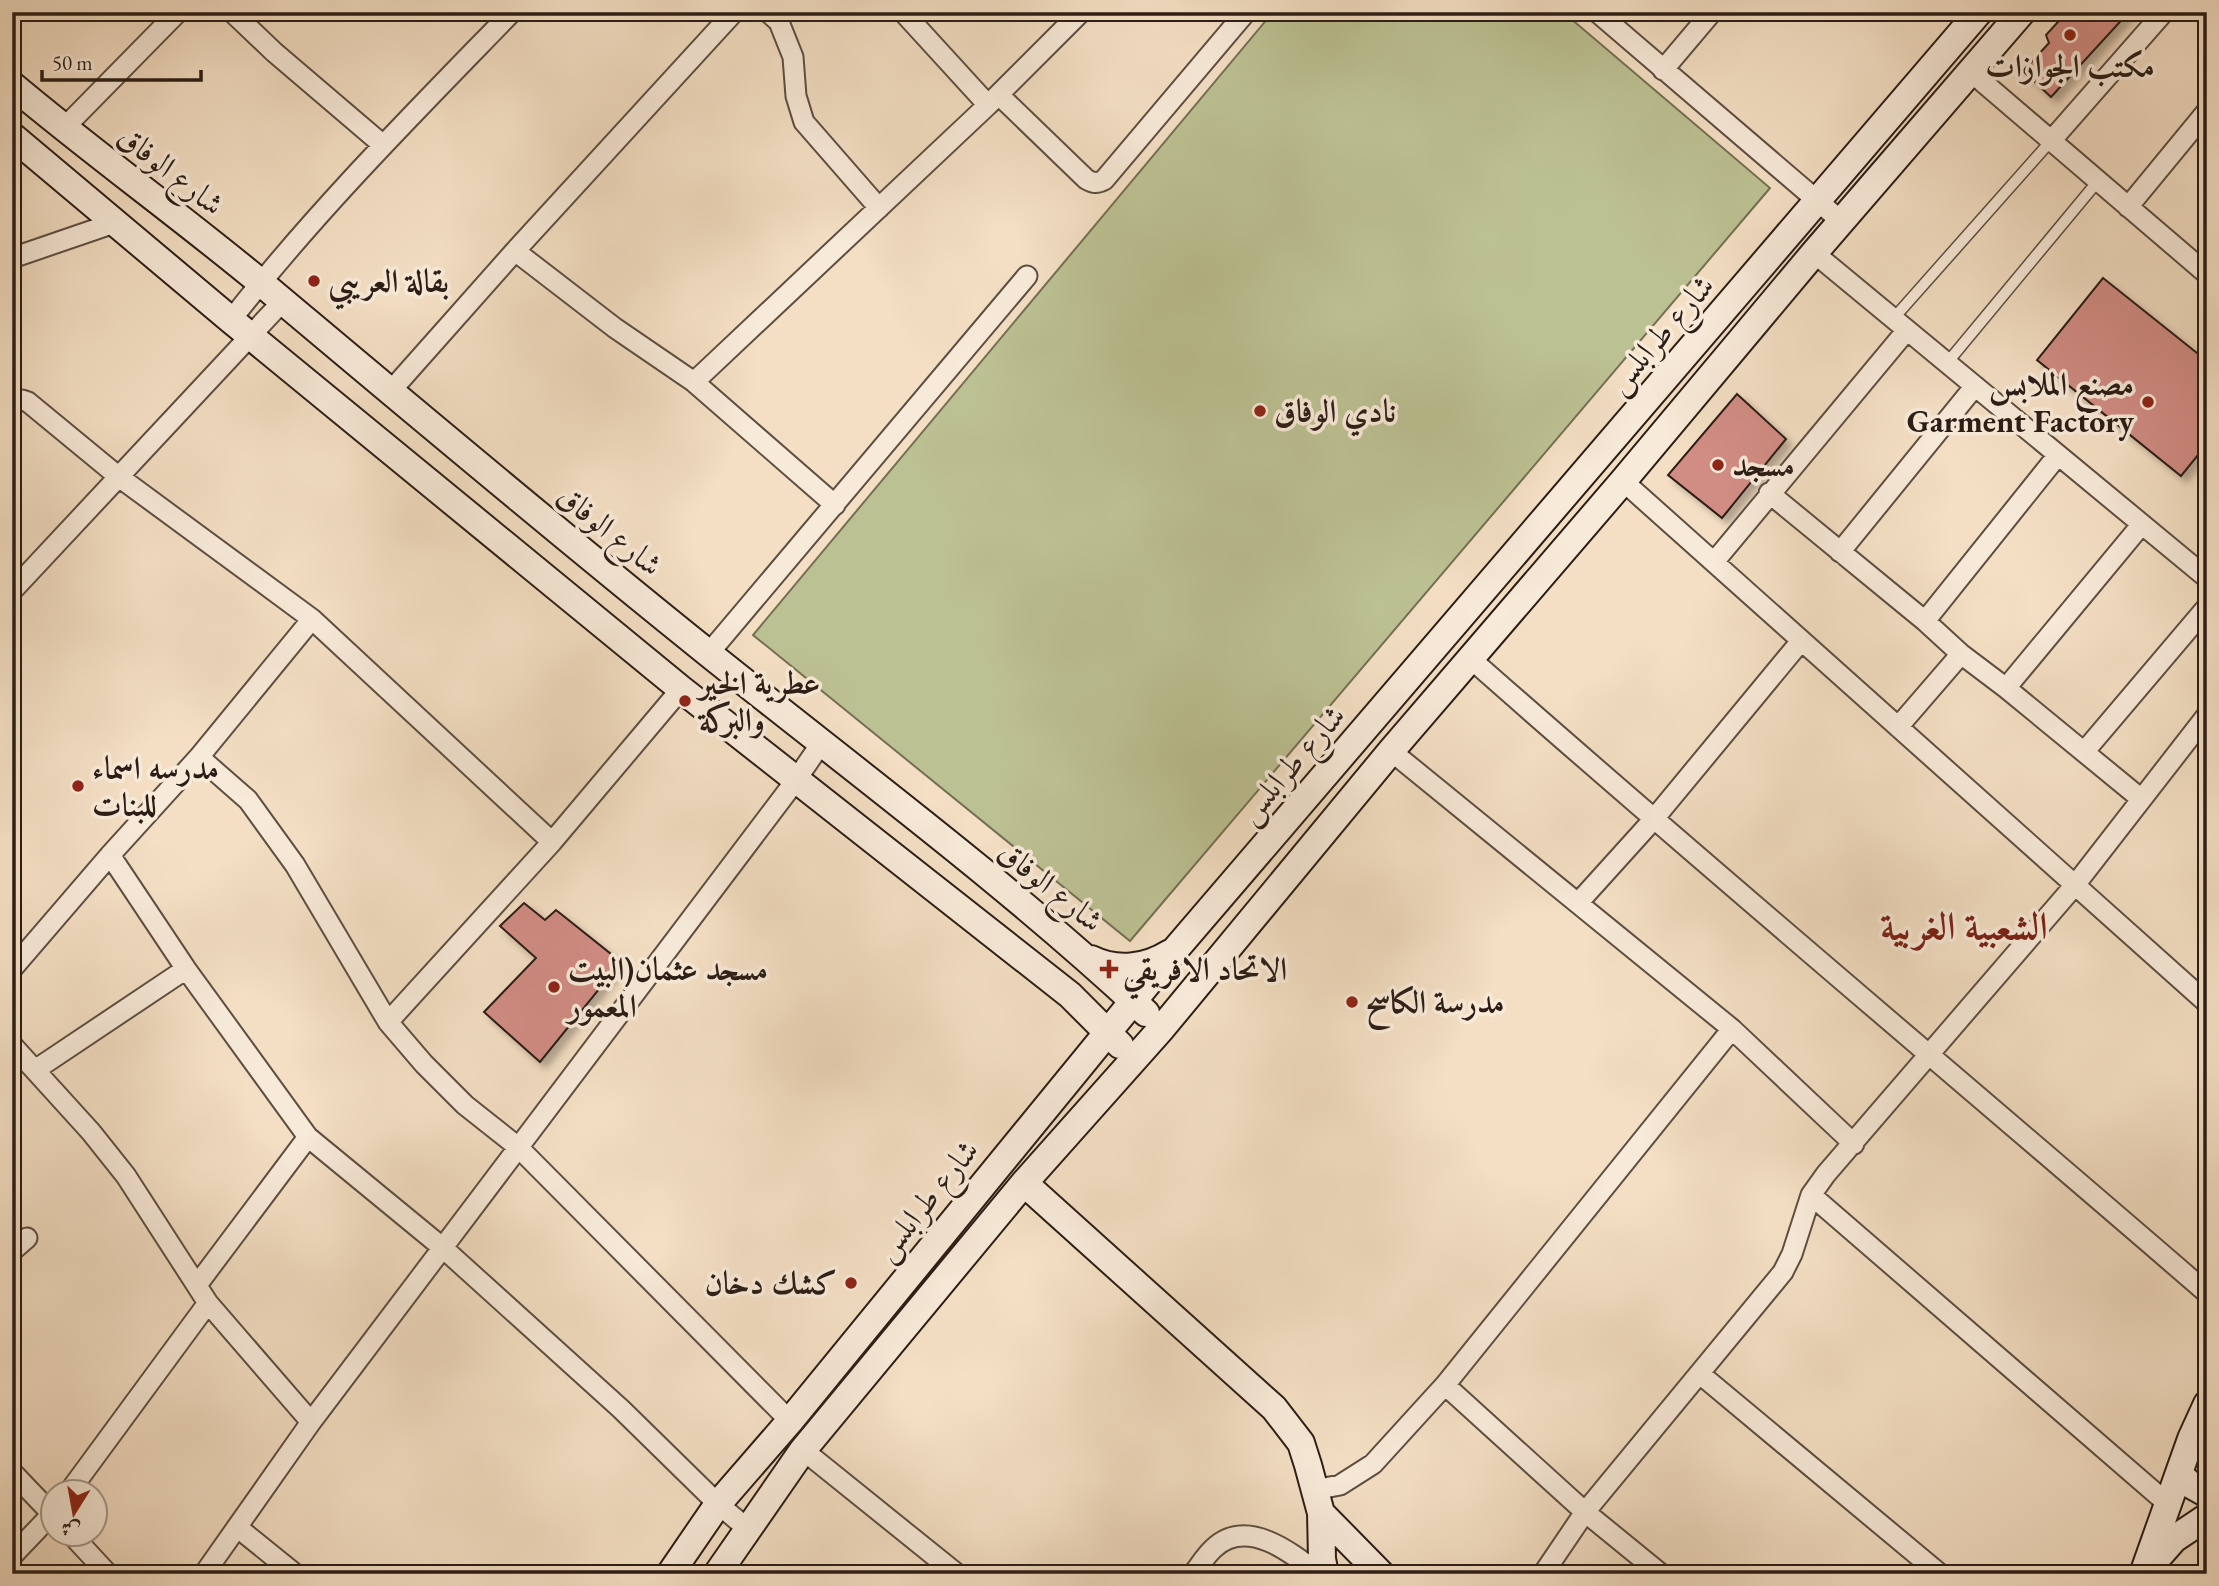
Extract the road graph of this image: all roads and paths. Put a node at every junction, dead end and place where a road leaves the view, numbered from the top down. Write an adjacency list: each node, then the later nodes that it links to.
1 (232, 12): 22 (street)
2 (512, 12): 22 (street)
3 (734, 12): 29 (street)
4 (768, 12): 26 (street)
5 (903, 12): 17 (street)
6 (1081, 12): 17 (street)
7 (1246, 12): 17 (street)
8 (1597, 12): 14 (street)
9 (1712, 12): 14 (street)
10 (1979, 12): 24 (main road, شارع طرابلس)
11 (2022, 12): 15 (main road, شارع طرابلس)
12 (2164, 12): 21 (street)
13 (166, 16): 19 (street)
14 (1663, 70): 24 (street)
15 (1971, 72): 21 (street); 27 (main road, شارع طرابلس)
16 (12, 85): 19 (main road, شارع الوفاق)
17 (994, 100): 26 (street)
18 (2207, 111): 25 (street)
19 (64, 128): 34 (main road, شارع الوفاق)
20 (12, 136): 28 (main road)
21 (2050, 142): 23 (street); 36 (lane)
22 (383, 145): 34 (street)
23 (2098, 181): 25 (street); 38 (lane)
24 (1817, 203): 27 (street); 76 (main road, شارع طرابلس)
25 (2128, 207): 32 (street)
26 (879, 208): 39 (street)
27 (1841, 221): 30 (main road, شارع طرابلس)
28 (117, 222): 31 (street); 37 (main road)
29 (515, 251): 39 (street); 41 (street)
30 (1814, 253): 36 (street); 45 (main road, شارع طرابلس)
31 (12, 258)
32 (2207, 274)
33 (1027, 275): 47 (street)
34 (260, 283): 35 (main road, شارع الوفاق); 37 (street)
35 (282, 302): 37 (street); 41 (main road, شارع الوفاق)
36 (1900, 324): 38 (street); 46 (street)
37 (241, 328): 44 (street); 61 (main road)
38 (1947, 363): 40 (street)
39 (694, 382): 47 (street)
40 (1975, 386): 43 (street); 49 (street)
41 (389, 393): 57 (main road, شارع الوفاق)
42 (12, 401): 44 (street)
43 (2058, 455): 48 (street); 55 (street)
44 (119, 477): 52 (street); 54 (street)
45 (1623, 481): 50 (street); 59 (main road, شارع طرابلس)
46 (1769, 493): 49 (street); 50 (street)
47 (835, 505): 57 (street)
48 (2142, 524): 51 (street); 60 (street)
49 (1840, 552): 55 (street)
50 (1714, 562): 56 (street)
51 (2207, 578)
52 (12, 591)
53 (2207, 607): 67 (street)
54 (312, 619): 68 (street); 72 (street)
55 (1925, 621): 58 (street)
56 (1801, 641): 63 (street); 71 (street)
57 (709, 653): 65 (main road, شارع الوفاق)
58 (1961, 654): 60 (street); 63 (street)
59 (1471, 659): 66 (main road, شارع طرابلس); 71 (street)
60 (2006, 688): 67 (street)
61 (681, 689): 69 (main road); 72 (street)
62 (2207, 715): 64 (street)
63 (1898, 727): 74 (street)
64 (2199, 740): 70 (street)
65 (822, 742): 69 (street); 77 (main road, شارع الوفاق)
66 (1391, 751): 75 (street); 84 (main road, شارع طرابلس)
67 (2084, 752): 70 (street)
68 (198, 757): 73 (street); 83 (street)
69 (796, 780): 80 (main road); 94 (street)
70 (2140, 798): 74 (street)
71 (1653, 820): 75 (street); 88 (street)
72 (552, 842): 83 (street)
73 (110, 855): 78 (street); 79 (street)
74 (2074, 885): 82 (street); 88 (street)
75 (1578, 903): 85 (street)
76 (1175, 950): 77 (main road); 81 (main road, شارع طرابلس)
77 (1083, 955): 81 (main road, شارع الوفاق)
78 (12, 969)
79 (186, 970): 90 (street); 92 (street)
80 (1070, 995): 86 (main road); 91 (main road)
81 (1134, 1002): 84 (main road, شارع الوفاق); 86 (main road, شارع طرابلس)
82 (2207, 1003)
83 (388, 1022): 94 (street)
84 (1162, 1028): 89 (main road, شارع طرابلس)
85 (1732, 1029): 93 (street); 104 (street)
86 (1109, 1033): 89 (main road); 91 (main road, شارع طرابلس)
87 (12, 1045): 90 (street)
88 (1930, 1054): 93 (street); 101 (street)
89 (1134, 1059): 95 (main road, شارع طرابلس)
90 (34, 1070): 100 (street)
91 (1066, 1081): 106 (main road, شارع طرابلس)
92 (308, 1137): 98 (street); 100 (street)
93 (1854, 1144): 96 (street)
94 (518, 1147): 98 (street); 106 (street)
95 (1024, 1183): 109 (main road, شارع طرابلس); 115 (main road)
96 (1811, 1195): 103 (street); 117 (street)
97 (27, 1238): 99 (street)
98 (443, 1248): 107 (street); 116 (street)
99 (12, 1251)
100 (197, 1285): 102 (street)
101 (2207, 1293)
102 (208, 1303): 107 (street); 112 (street)
103 (1700, 1374): 118 (street); 137 (street)
104 (1445, 1385): 115 (street); 118 (street)
105 (2207, 1404): 108 (main road)
106 (790, 1421): 116 (main road, شارع طرابلس)
107 (311, 1422): 120 (street)
108 (2199, 1438): 111 (main road)
109 (803, 1450): 122 (main road, شارع طرابلس); 130 (street)
110 (12, 1472): 114 (street)
111 (2179, 1474): 113 (main road); 117 (main road)
112 (79, 1478)
113 (2207, 1494)
114 (38, 1499)
115 (1317, 1501): 133 (main road); 134 (main road)
116 (718, 1504): 122 (street); 128 (main road, شارع طرابلس)
117 (2168, 1504): 138 (main road)
118 (1585, 1513): 135 (street); 136 (street)
119 (2207, 1517): 138 (main road)
120 (237, 1527): 126 (street); 127 (street)
121 (38, 1529): 124 (street)
122 (748, 1529): 129 (main road, شارع طرابلس)
123 (84, 1548): 125 (street)
124 (12, 1556)
125 (108, 1574)
126 (204, 1574)
127 (295, 1574)
128 (670, 1574)
129 (717, 1574)
130 (957, 1574)
131 (1193, 1574): 132 (street)
132 (1319, 1574)
133 (1325, 1574)
134 (1381, 1574)
135 (1543, 1574)
136 (1661, 1574)
137 (1940, 1574)
138 (2144, 1574)

